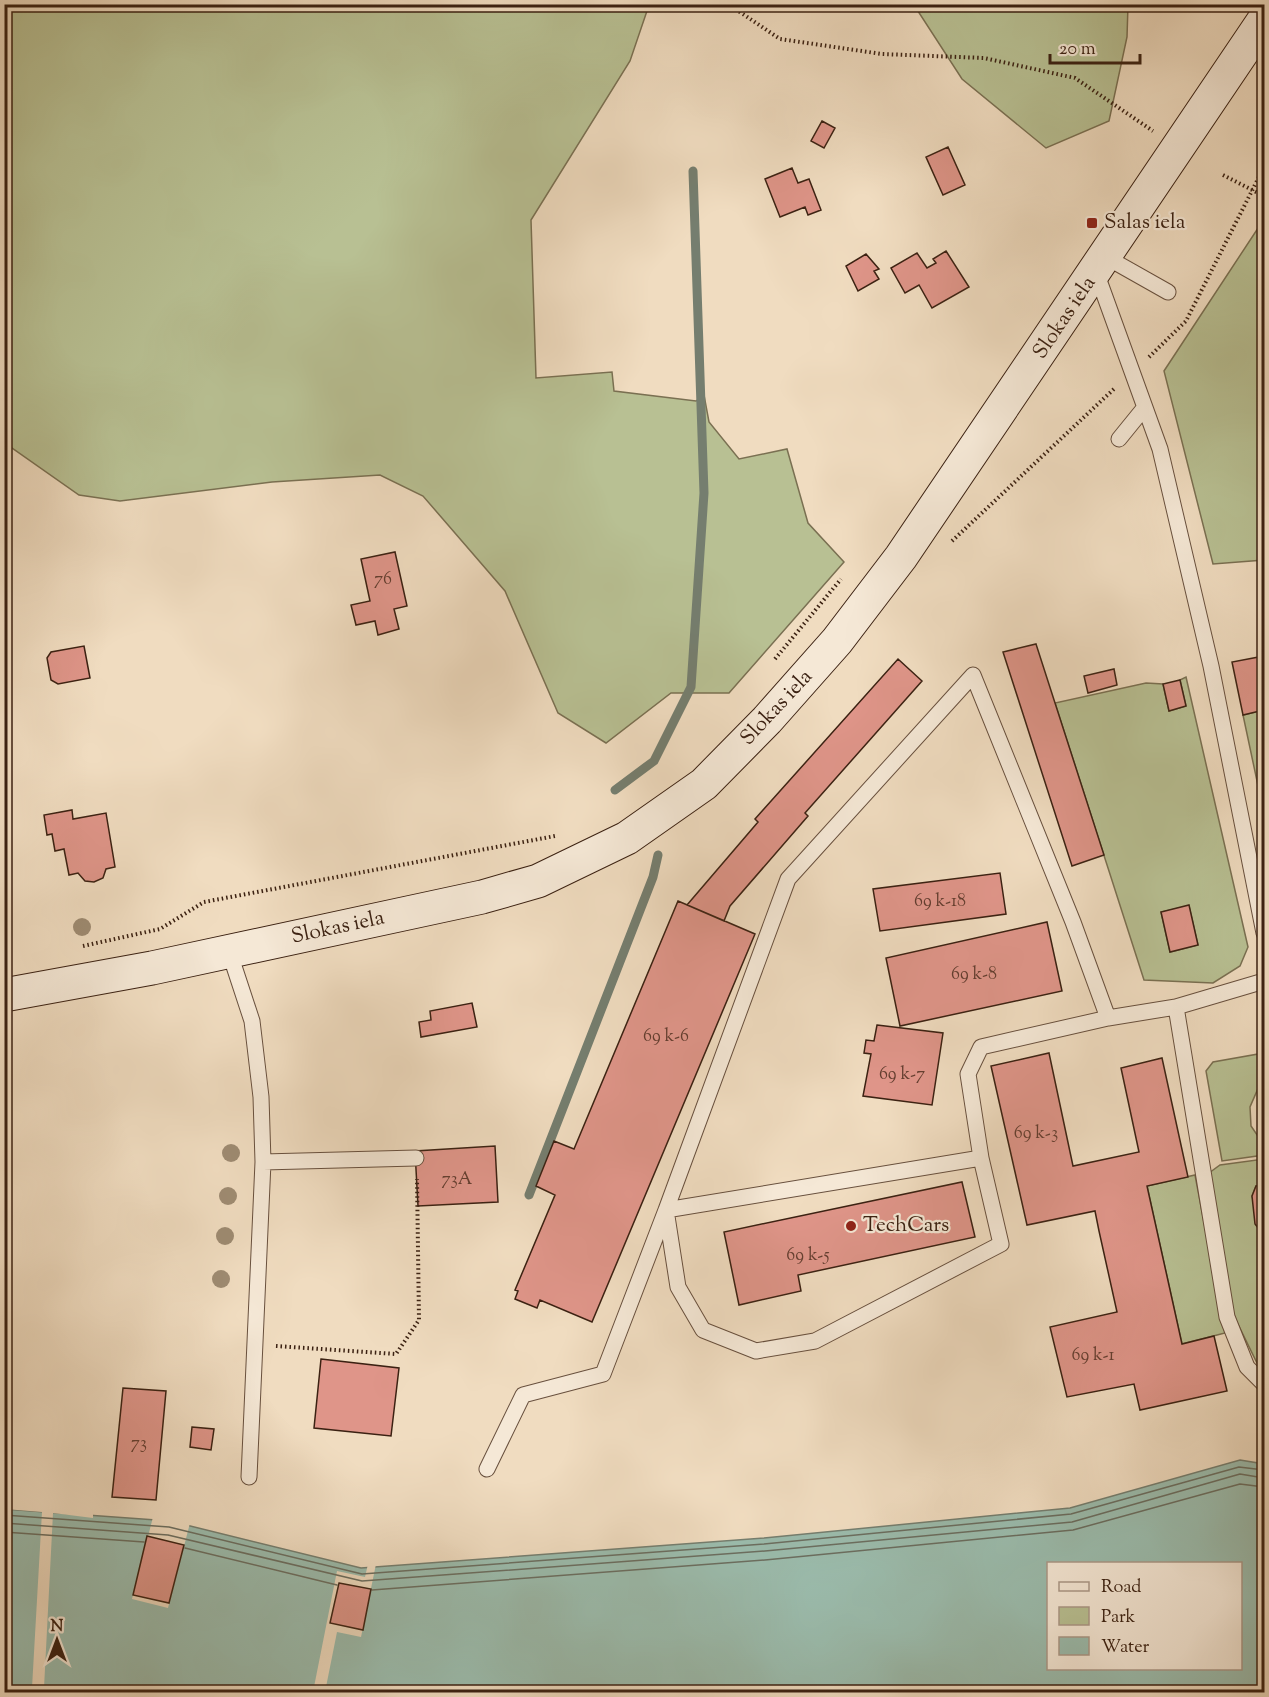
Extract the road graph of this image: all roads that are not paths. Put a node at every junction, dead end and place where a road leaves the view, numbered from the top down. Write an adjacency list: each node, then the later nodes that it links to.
1 (1264, 20): 2 (main road, Slokas iela)
2 (1101, 265): 3 (lane); 4 (lane); 7 (main road, Slokas iela)
3 (1168, 292)
4 (1145, 407): 5 (lane); 6 (lane)
5 (1119, 439)
6 (1264, 933)
7 (229, 951): 9 (main road, Slokas iela); 14 (lane)
8 (1264, 981): 10 (lane)
9 (4, 995)
10 (1176, 1007): 11 (lane); 16 (lane)
11 (1108, 1018): 13 (lane); 15 (lane)
12 (416, 1158): 14 (lane)
13 (981, 1158): 15 (lane); 15 (lane)
14 (263, 1162): 18 (lane)
15 (666, 1209): 17 (lane)
16 (1264, 1384)
17 (487, 1469)
18 (249, 1477)

